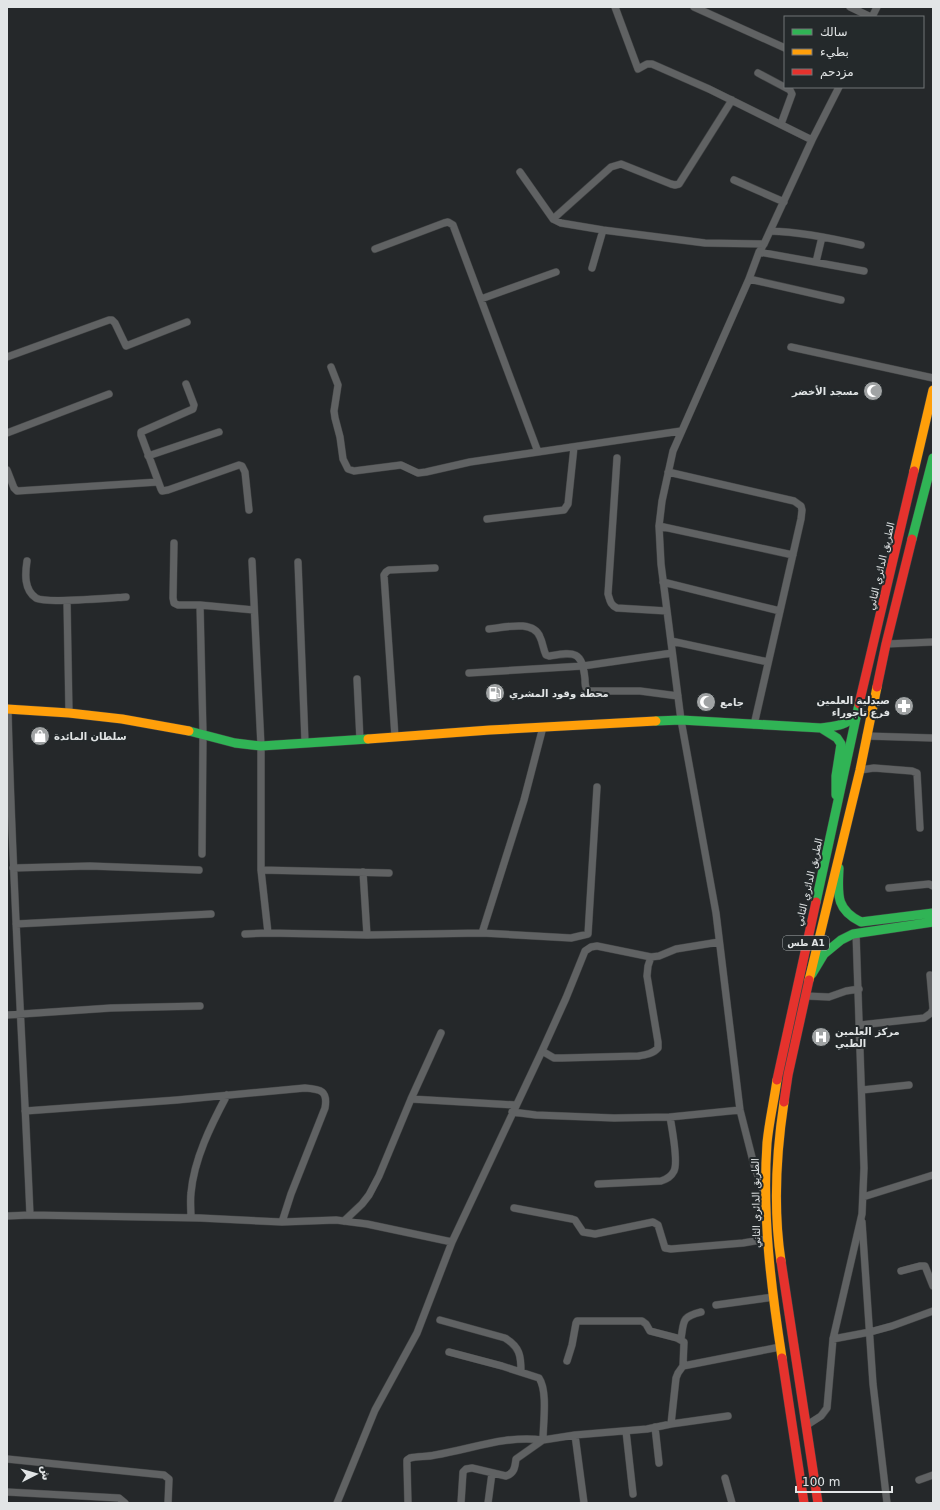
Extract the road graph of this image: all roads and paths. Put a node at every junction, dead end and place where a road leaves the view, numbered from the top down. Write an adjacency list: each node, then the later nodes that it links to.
1 (615, 7): 12 (street)
2 (694, 7): 7 (street)
3 (850, 7): 5 (street)
4 (877, 7): 6 (street)
5 (870, 16)
6 (872, 16)
7 (784, 48)
8 (758, 73): 9 (street)
9 (784, 87)
10 (786, 88): 13 (street)
11 (838, 88): 14 (street)
12 (732, 100): 13 (street); 18 (street)
13 (781, 124): 14 (street)
14 (812, 140): 17 (street)
15 (520, 172): 18 (street)
16 (734, 180): 17 (street)
17 (784, 202): 20 (street)
18 (553, 219): 19 (street)
19 (603, 230): 22 (street); 27 (street)
20 (770, 231): 21 (street); 22 (street)
21 (822, 237): 23 (street); 26 (street)
22 (764, 244): 25 (street)
23 (861, 245)
24 (375, 249): 31 (street)
25 (759, 252): 26 (street); 30 (street)
26 (816, 262): 28 (street)
27 (592, 268)
28 (864, 271)
29 (556, 272): 31 (street)
30 (749, 279): 32 (street); 42 (street)
31 (481, 299): 47 (street)
32 (841, 300)
33 (188, 322): 35 (street)
34 (791, 347): 37 (street)
35 (7, 356)
36 (331, 367): 47 (street)
37 (933, 378)
38 (186, 384): 48 (street)
39 (933, 390): 41 (main road, الطريق الدائري الثاني / طس A1)
40 (108, 394): 44 (street)
41 (924, 429): 45 (main road); 51 (main road, الطريق الدائري الثاني / طس A1)
42 (681, 431): 46 (street); 54 (street)
43 (219, 432): 48 (street)
44 (7, 433)
45 (931, 437)
46 (574, 447): 47 (street); 57 (street)
47 (538, 452)
48 (148, 456): 55 (street)
49 (617, 458): 70 (street)
50 (933, 458): 53 (main road, الطريق الدائري الثاني / طس A1)
51 (915, 467): 53 (main road); 84 (main road, الطريق الدائري الثاني / طس A1)
52 (7, 470): 55 (street)
53 (930, 471): 75 (main road, الطريق الدائري الثاني / طس A1)
54 (668, 472): 58 (street); 60 (street)
55 (158, 482): 56 (street)
56 (249, 510)
57 (487, 519)
58 (659, 526): 60 (street); 65 (street)
59 (174, 543): 68 (street)
60 (793, 555): 71 (street)
61 (27, 561): 67 (street)
62 (252, 561): 69 (street)
63 (298, 562): 94 (street)
64 (435, 568): 91 (street)
65 (663, 582): 70 (street); 71 (street)
66 (126, 597): 67 (street)
67 (67, 601): 83 (street)
68 (200, 605): 69 (street); 89 (street)
69 (254, 610): 95 (street)
70 (667, 611): 73 (street)
71 (780, 611): 77 (street)
72 (489, 629): 78 (street)
73 (671, 641): 76 (street); 77 (street)
74 (933, 642): 75 (street)
75 (886, 644): 90 (main road, الطريق الدائري الثاني / طس A1)
76 (672, 653): 78 (street); 81 (street)
77 (768, 662): 86 (street)
78 (583, 666): 79 (street); 81 (street)
79 (469, 673)
80 (357, 679): 93 (street)
81 (678, 696): 85 (street)
82 (8, 709): 83 (main road); 102 (street)
83 (69, 713): 89 (main road)
84 (857, 714): 88 (main road); 98 (main road, الطريق الدائري الثاني / طس A1)
85 (681, 720): 86 (main road); 87 (main road); 120 (street)
86 (754, 725): 88 (main road)
87 (543, 727): 91 (main road); 116 (street)
88 (821, 728): 98 (main road)
89 (203, 734): 95 (main road); 101 (street)
90 (866, 736): 92 (street); 96 (main road, الطريق الدائري الثاني / طس A1)
91 (395, 737): 93 (main road)
92 (933, 738)
93 (360, 740): 94 (main road)
94 (305, 742): 95 (main road)
95 (261, 746): 104 (street)
96 (860, 770): 99 (street); 100 (main road, الطريق الدائري الثاني / طس A1)
97 (597, 787): 116 (street)
98 (837, 806): 142 (main road, الطريق الدائري الثاني / طس A1)
99 (920, 828)
100 (840, 850): 111 (main road); 123 (main road, الطريق الدائري الثاني / طس A1)
101 (202, 854)
102 (13, 868): 103 (street); 109 (street)
103 (199, 870)
104 (261, 870): 105 (street); 115 (street)
105 (363, 872): 106 (street); 119 (street)
106 (389, 873)
107 (933, 886): 108 (street)
108 (889, 888)
109 (15, 902): 110 (street); 114 (street)
110 (7, 903)
111 (933, 912)
112 (211, 914): 114 (street)
113 (933, 922): 117 (main road)
114 (16, 924): 127 (street)
115 (268, 933): 118 (street); 119 (street)
116 (482, 933): 119 (street)
117 (856, 933): 123 (main road); 124 (street)
118 (244, 934)
119 (367, 935)
120 (719, 942): 121 (street); 137 (street)
121 (651, 957): 131 (street); 131 (street)
122 (930, 975): 129 (street)
123 (811, 978): 125 (main road, الطريق الدائري الثاني / طس A1)
124 (859, 989): 125 (street); 129 (street)
125 (806, 996): 170 (main road, الطريق الدائري الثاني / طس A1)
126 (200, 1006): 127 (street)
127 (20, 1014): 128 (street); 138 (street)
128 (7, 1015)
129 (860, 1025): 133 (street)
130 (441, 1033): 135 (street)
131 (542, 1051): 136 (street)
132 (909, 1085): 133 (street)
133 (862, 1090): 143 (street)
134 (228, 1095): 138 (street); 148 (street); 150 (street)
135 (411, 1099): 136 (street); 149 (street)
136 (514, 1109): 139 (street); 152 (street)
137 (740, 1110): 139 (street); 142 (street)
138 (26, 1111): 146 (street)
139 (670, 1117): 141 (street)
140 (933, 1175): 143 (street)
141 (598, 1184)
142 (765, 1196): 151 (main road, الطريق الدائري الثاني / طس A1)
143 (863, 1197): 145 (street)
144 (514, 1208): 151 (street)
145 (862, 1214): 160 (street); 162 (street)
146 (30, 1215): 147 (street); 148 (street)
147 (7, 1216)
148 (191, 1218): 150 (street)
149 (344, 1221): 150 (street); 152 (street)
150 (282, 1222)
151 (766, 1239): 155 (main road, الطريق الدائري الثاني / طس A1)
152 (452, 1242): 185 (street)
153 (901, 1271): 154 (street)
154 (933, 1286)
155 (774, 1297): 156 (street); 163 (main road, الطريق الدائري الثاني / طس A1)
156 (716, 1305)
157 (933, 1311): 160 (street)
158 (701, 1312): 161 (street)
159 (440, 1320): 167 (street)
160 (870, 1332): 162 (street); 193 (street)
161 (681, 1339): 165 (street); 166 (street)
162 (833, 1339): 170 (street)
163 (780, 1347): 166 (street); 191 (main road, الطريق الدائري الثاني / طس A1)
164 (449, 1352): 167 (street)
165 (567, 1361)
166 (684, 1366): 169 (street)
167 (521, 1372): 174 (street)
168 (728, 1416): 169 (street)
169 (671, 1424): 171 (street)
170 (807, 1425): 192 (main road, الطريق الدائري الثاني / طس A1)
171 (655, 1427): 172 (street); 176 (street)
172 (626, 1430): 173 (street); 182 (street)
173 (575, 1435): 174 (street); 189 (street)
174 (543, 1440): 177 (street); 186 (street)
175 (7, 1459): 184 (street)
176 (659, 1463)
177 (492, 1473): 187 (street); 188 (street)
178 (933, 1475): 180 (street)
179 (725, 1478): 190 (street)
180 (919, 1480)
181 (7, 1492): 183 (street)
182 (633, 1494)
183 (125, 1503)
184 (168, 1503)
185 (338, 1503)
186 (408, 1503)
187 (460, 1503)
188 (488, 1503)
189 (584, 1503)
190 (732, 1503)
191 (804, 1503)
192 (818, 1503)
193 (887, 1503)

